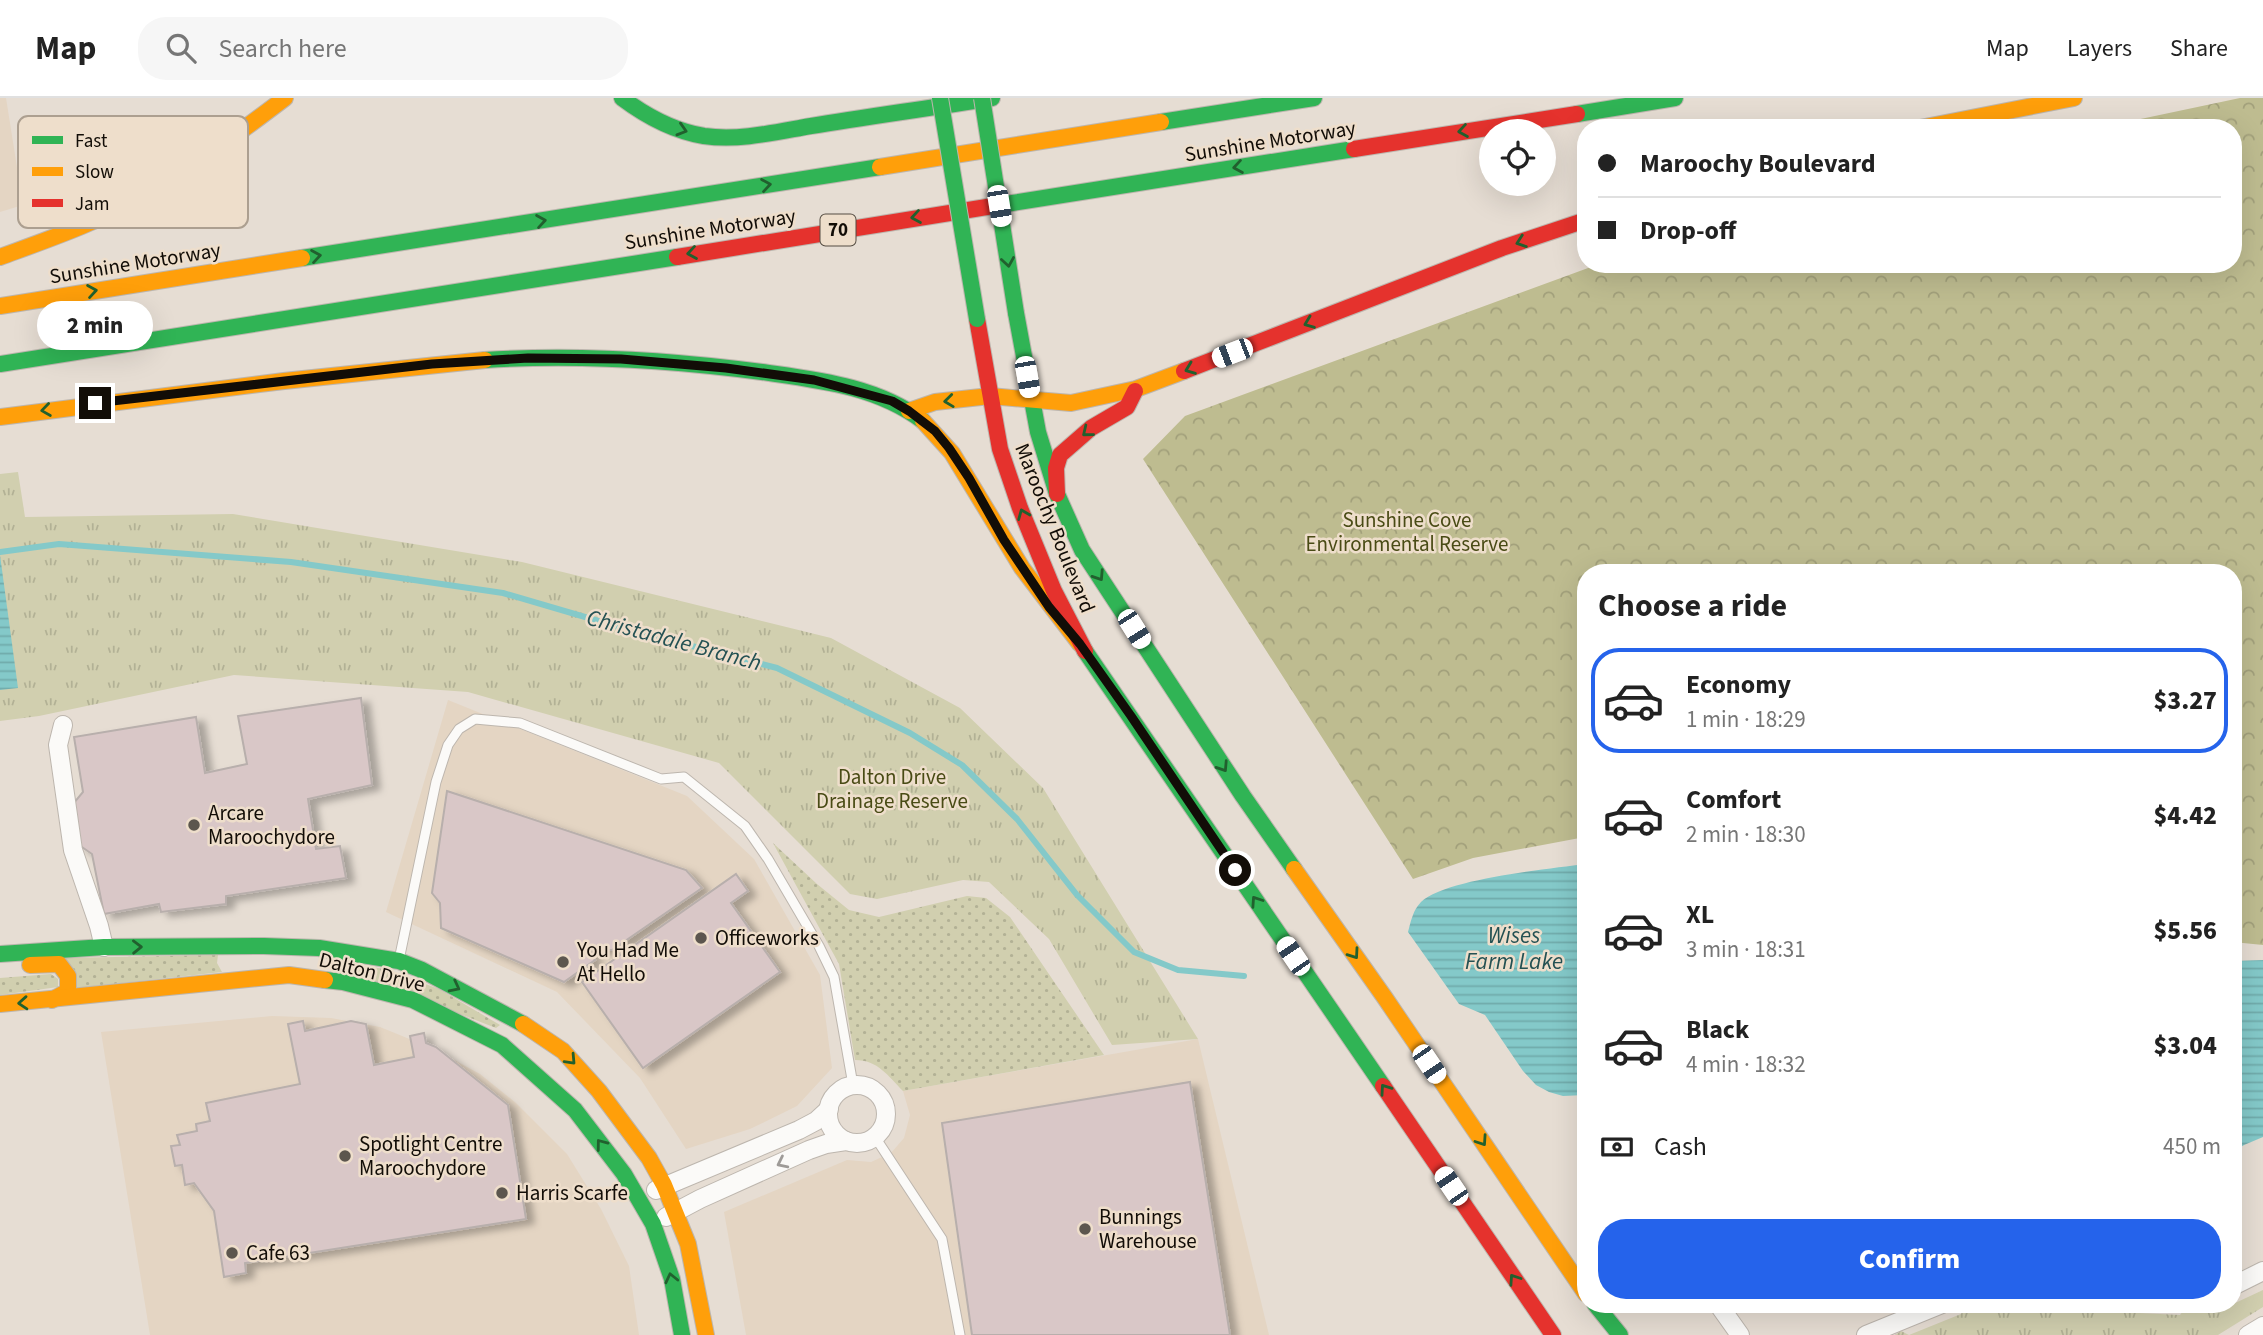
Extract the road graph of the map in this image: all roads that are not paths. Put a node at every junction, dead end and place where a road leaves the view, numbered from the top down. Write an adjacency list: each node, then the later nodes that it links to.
1 (285, 98): 10 (main road)
2 (622, 98): 5 (main road, one-way to 5)
3 (940, 98): 17 (main road, Maroochy Boulevard, bridge)
4 (982, 98): 18 (main road, Maroochy Boulevard, one-way to 18, bridge)
5 (992, 98)
6 (1314, 98): 14 (main road, Sunshine Motorway, one-way to 6)
7 (1675, 98): 15 (main road, Sunshine Motorway / 70, one-way to 15)
8 (2074, 98): 9 (main road)
9 (1966, 119)
10 (248, 126)
11 (1577, 222): 16 (main road, one-way to 16)
12 (77, 228): 13 (main road)
13 (0, 257)
14 (0, 306)
15 (0, 364)
16 (1136, 388): 18 (main road); 21 (main road, one-way to 21)
17 (989, 396): 18 (main road); 19 (main road, one-way to 19); 22 (main road, Maroochy Boulevard, one-way to 17)
18 (1031, 401): 21 (main road, Maroochy Boulevard)
19 (909, 411): 20 (main road, one-way to 20); 22 (main road)
20 (0, 417)
21 (1057, 494): 41 (main road, Maroochy Boulevard, one-way to 41)
22 (1080, 644): 51 (main road, Maroochy Boulevard, one-way to 22)
23 (64, 725): 25 (street)
24 (264, 946): 25 (main road, Dalton Drive, one-way to 24); 27 (main road, Dalton Drive); 29 (main road)
25 (104, 947): 26 (main road, Dalton Drive)
26 (0, 954)
27 (399, 961): 32 (lane); 36 (main road, Dalton Drive, one-way to 36)
28 (0, 967): 30 (main road)
29 (343, 982): 30 (main road, Dalton Drive); 37 (main road, Dalton Drive, one-way to 29)
30 (52, 1000): 31 (main road, Dalton Drive, one-way to 31)
31 (0, 1004)
32 (852, 1077): 33 (street); 34 (street)
33 (829, 1109): 35 (street); 36 (street)
34 (875, 1138): 35 (street); 50 (lane)
35 (846, 1141): 38 (street, one-way to 38)
36 (664, 1185): 37 (street); 38 (main road, Dalton Drive)
37 (640, 1199): 39 (main road, Dalton Drive)
38 (676, 1211): 39 (street); 49 (main road, Dalton Drive)
39 (653, 1224): 48 (main road, Dalton Drive, one-way to 39)
40 (2263, 1271): 42 (street)
41 (1577, 1281)
42 (2242, 1282)
43 (1598, 1313): 52 (main road)
44 (1601, 1313): 53 (main road)
45 (1724, 1313): 54 (street)
46 (1920, 1313): 55 (street)
47 (2263, 1326): 56 (street)
48 (682, 1335)
49 (706, 1335)
50 (960, 1335)
51 (1553, 1335)
52 (1611, 1335)
53 (1620, 1335)
54 (1740, 1335)
55 (1865, 1335)
56 (2248, 1335)

